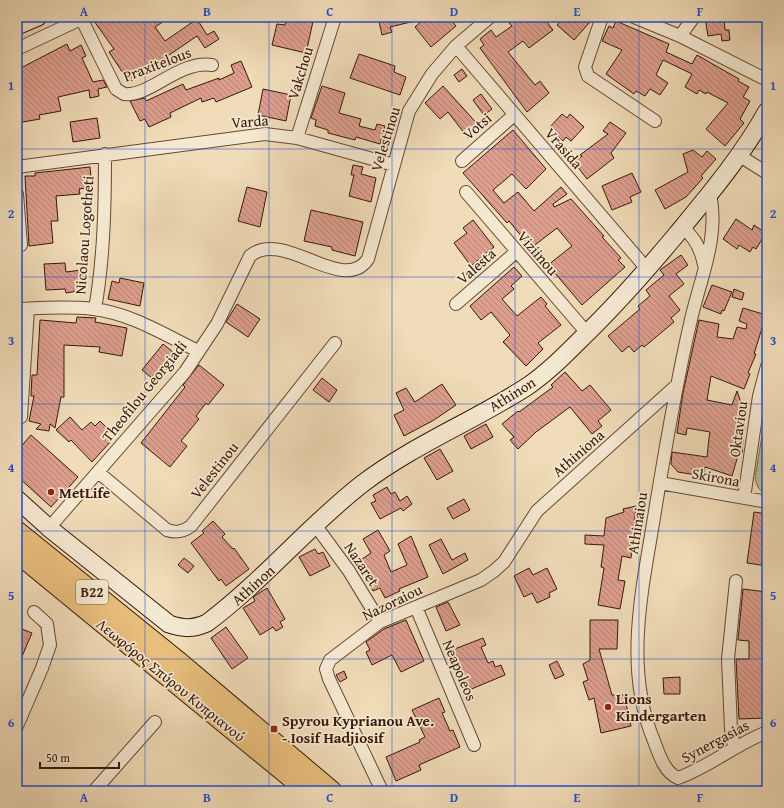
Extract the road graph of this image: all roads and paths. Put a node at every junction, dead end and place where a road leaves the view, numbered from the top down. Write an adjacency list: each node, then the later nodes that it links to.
1 (38, 17): 8 (street)
2 (335, 17): 17 (street, Vakchou)
3 (490, 17): 10 (street, Velestinou)
4 (602, 17): 16 (street)
5 (634, 17): 9 (street)
6 (694, 17): 9 (street)
7 (83, 18): 11 (street); 12 (street, Praxitelous)
8 (17, 26)
9 (680, 36): 13 (street)
10 (456, 46): 15 (street, Vrasida); 21 (street, Velestinou)
11 (17, 49)
12 (212, 65)
13 (767, 80)
14 (767, 111): 18 (street, Athinon)
15 (514, 115): 20 (street, Votsi); 31 (street, Vrasida)
16 (655, 121)
17 (297, 138): 19 (street, Varda); 21 (street, Varda)
18 (740, 156): 23 (street); 26 (street, Athinon)
19 (105, 159): 22 (street, Varda); 35 (street, Nicolaou Logotheti)
20 (462, 161)
21 (394, 165): 32 (street, Velestinou)
22 (17, 167)
23 (767, 173)
24 (466, 192): 29 (street, Viziinou)
25 (17, 194): 28 (street)
26 (710, 194): 27 (street, Athinon); 30 (street, Athinaiou)
27 (682, 227): 30 (street, Athinaiou); 31 (street, Athinon)
28 (21, 245)
29 (516, 252): 33 (street, Valesta); 36 (street, Viziinou)
30 (704, 266): 40 (street, Athinaiou)
31 (647, 269): 36 (street, Athinon)
32 (356, 270): 38 (street, Theofilou Georgiadi)
33 (456, 304)
34 (22, 309): 35 (street); 41 (street)
35 (95, 309): 38 (street)
36 (587, 333): 47 (street, Athinon)
37 (335, 343): 42 (street, Velestinou)
38 (198, 351): 42 (street, Theofilou Georgiadi)
39 (767, 366): 44 (street, Oktaviou)
40 (677, 385): 43 (street, Athinaiou); 50 (street, Athiniona)
41 (21, 417)
42 (98, 472): 48 (street, Theofilou Georgiadi)
43 (660, 483): 44 (street, Skirona); 61 (street, Athinaiou)
44 (744, 498): 46 (street, Skirona)
45 (17, 499): 48 (street)
46 (767, 502)
47 (316, 526): 48 (street, Athinon); 55 (street, Nazaret)
48 (49, 528)
49 (17, 532): 64 (main road, Λεωφόρος Σπύρου Κυπριανού / B22)
50 (510, 552): 53 (street, Nazoraiou)
51 (17, 553): 63 (main road, Λεωφόρος Σπύρου Κυπριανού / B22)
52 (736, 581): 60 (street)
53 (416, 607): 55 (street, Nazoraiou); 59 (street, Neapoleos)
54 (34, 612): 57 (street)
55 (380, 622): 65 (street, Nazoraiou)
56 (155, 722): 62 (street)
57 (17, 726)
58 (767, 732): 60 (street, Synergasias)
59 (474, 745)
60 (734, 747): 61 (street, Synergasias)
61 (678, 778)
62 (94, 791)
63 (307, 791)
64 (332, 791)
65 (382, 791)

